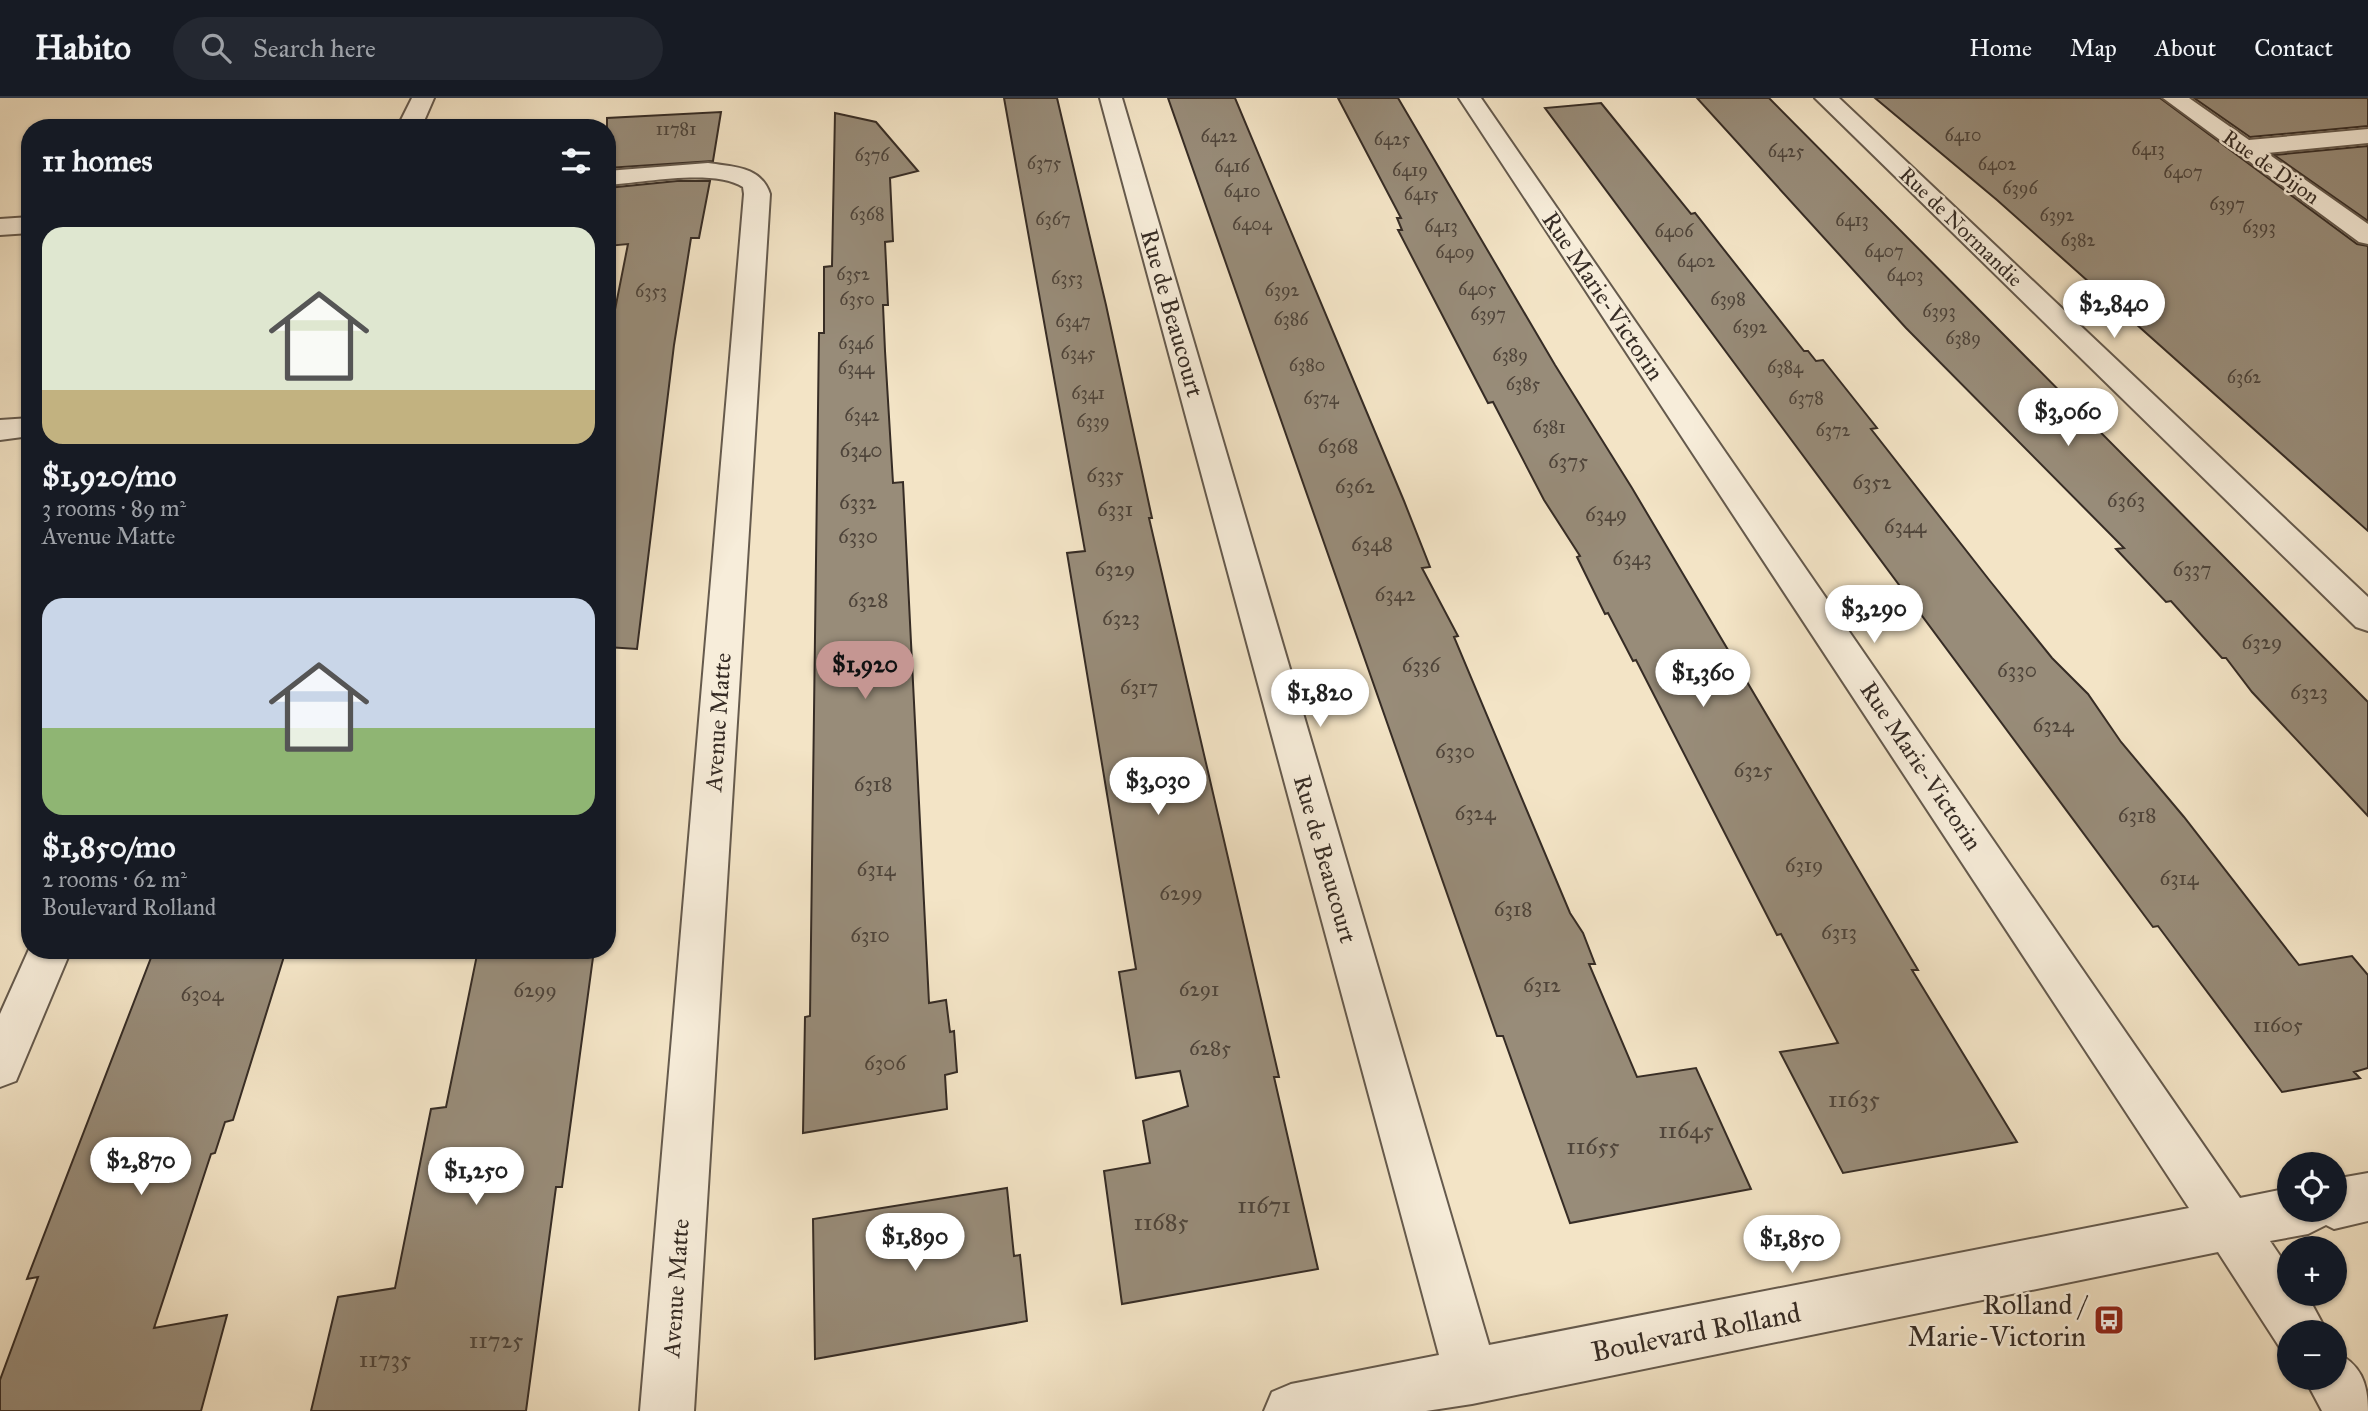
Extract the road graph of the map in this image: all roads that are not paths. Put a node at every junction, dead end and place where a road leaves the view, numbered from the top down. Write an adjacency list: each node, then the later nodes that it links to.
1 (423, 98): 6 (street)
2 (1111, 98): 23 (street, Rue de Beaucourt)
3 (1470, 98): 21 (street, Rue Marie-Victorin)
4 (1826, 98): 15 (street, Rue de Normandie)
5 (2174, 98): 8 (street, Rue de Dijon)
6 (414, 119)
7 (2368, 136): 8 (street)
8 (2244, 148): 12 (street, Rue de Dijon)
9 (616, 177): 25 (street, Avenue Matte)
10 (21, 226): 11 (street)
11 (0, 228)
12 (2368, 236)
13 (21, 428): 14 (street)
14 (0, 430)
15 (2368, 618)
16 (46, 959): 17 (street)
17 (0, 1066)
18 (2368, 1197): 19 (street)
19 (2347, 1201)
20 (2277, 1215): 21 (street, Boulevard Rolland)
21 (2230, 1224): 22 (street, Rue Marie-Victorin); 23 (street, Boulevard Rolland)
22 (2293, 1320)
23 (1472, 1377): 26 (street, Boulevard Rolland)
24 (2339, 1390): 27 (street)
25 (667, 1411)
26 (1291, 1411)
27 (2353, 1411)

